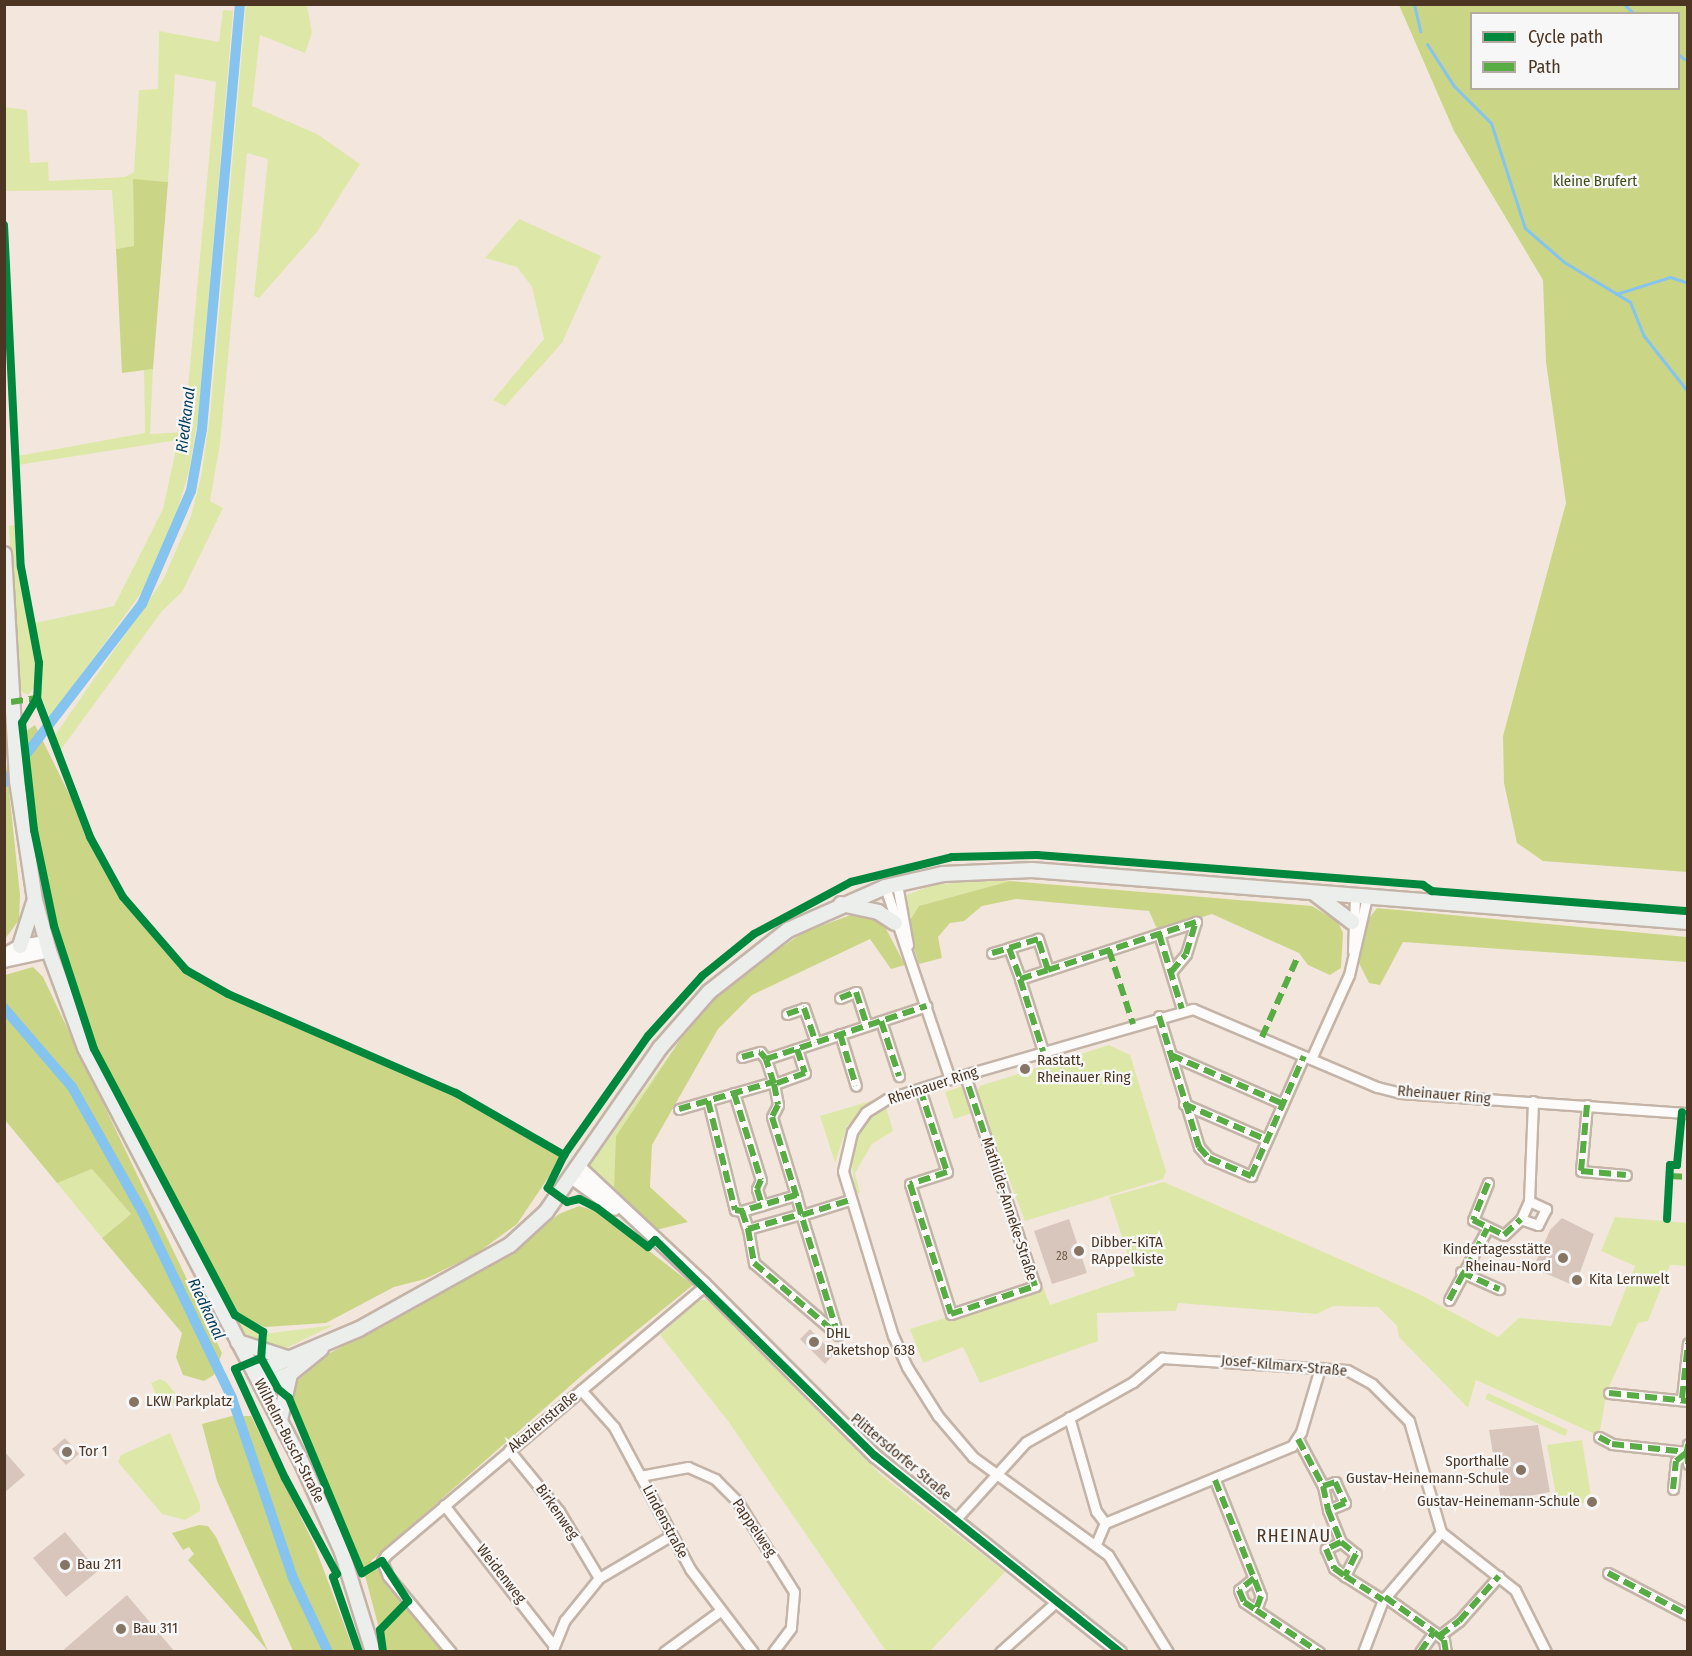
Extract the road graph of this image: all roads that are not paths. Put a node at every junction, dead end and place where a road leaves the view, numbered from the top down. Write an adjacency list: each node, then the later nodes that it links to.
1 (4, 554): 5 (main road, Wilhelm-Busch-Straße)
2 (891, 885): 3 (main road); 6 (main road); 9 (street); 16 (street)
3 (1312, 892): 4 (main road); 7 (main road)
4 (1361, 896): 7 (street); 8 (main road); 17 (street)
5 (35, 900): 11 (main road); 12 (main road, Wilhelm-Busch-Straße)
6 (839, 904): 9 (main road); 52 (main road)
7 (1352, 922): 17 (street)
8 (1688, 922)
9 (895, 923): 16 (street)
10 (1159, 934): 19 (street); 20 (street); 20 (street)
11 (20, 946): 12 (street); 15 (street)
12 (47, 946): 18 (street); 68 (main road, Wilhelm-Busch-Straße)
13 (1010, 948): 14 (street); 19 (street); 21 (street)
14 (993, 953)
15 (4, 955)
16 (910, 957): 23 (street)
17 (1353, 957): 35 (street)
18 (4, 961)
19 (1048, 970): 21 (street)
20 (1171, 972): 24 (street)
21 (1020, 980): 32 (street)
22 (840, 998): 28 (street)
23 (926, 1006): 27 (street); 39 (street)
24 (1182, 1009): 26 (street, Rheinauer Ring); 35 (street, Rheinauer Ring)
25 (787, 1014): 30 (street)
26 (1159, 1016): 32 (street, Rheinauer Ring); 33 (street)
27 (881, 1021): 28 (street); 38 (street)
28 (867, 1026): 29 (street)
29 (840, 1034): 30 (street); 41 (street)
30 (816, 1042): 31 (street)
31 (797, 1048): 36 (street); 40 (street)
32 (1043, 1052): 37 (street, Rheinauer Ring)
33 (1172, 1055): 46 (street); 47 (street)
34 (742, 1057): 36 (street)
35 (1308, 1057): 45 (street, Rheinauer Ring); 47 (street)
36 (766, 1059): 40 (street)
37 (965, 1075): 39 (street, Rheinauer Ring); 42 (street, Mathilde-Anneke-Straße)
38 (899, 1076)
39 (950, 1079): 42 (street, Rheinauer Ring)
40 (774, 1083): 43 (street); 55 (street)
41 (856, 1086)
42 (920, 1089): 56 (street, Rheinauer Ring)
43 (734, 1093): 44 (street); 58 (street)
44 (708, 1101): 49 (street); 59 (street)
45 (1533, 1101): 48 (street, Rheinauer Ring); 57 (street)
46 (1184, 1104): 51 (street); 51 (street)
47 (1283, 1104): 51 (street)
48 (1587, 1105): 50 (street, Rheinauer Ring); 53 (street)
49 (679, 1109)
50 (1688, 1113)
51 (1267, 1140)
52 (574, 1172): 65 (street, Plittersdorfer Straße); 70 (main road)
53 (1626, 1175)
54 (1488, 1183): 62 (street)
55 (796, 1195): 58 (street); 60 (street)
56 (850, 1200): 60 (street); 85 (street, Rheinauer Ring)
57 (1529, 1200): 61 (street); 61 (street)
58 (762, 1205): 59 (street)
59 (742, 1211): 63 (street)
60 (802, 1214): 63 (street); 63 (street)
61 (1521, 1219): 62 (street)
62 (1486, 1229): 64 (street)
63 (748, 1230)
64 (1461, 1272): 66 (street); 67 (street)
65 (705, 1285): 75 (street, Akazienstraße); 92 (street, Plittersdorfer Straße)
66 (1500, 1289)
67 (1449, 1300)
68 (238, 1342): 71 (main road); 74 (main road, Wilhelm-Busch-Straße)
69 (1688, 1343): 77 (street)
70 (326, 1345): 71 (main road); 73 (main road)
71 (287, 1358): 74 (main road)
72 (1320, 1368): 78 (street, Josef-Kilmarx-Straße); 81 (street); 94 (street, Josef-Kilmarx-Straße)
73 (290, 1374): 74 (main road); 79 (main road)
74 (258, 1379): 79 (main road, Wilhelm-Busch-Straße)
75 (581, 1390): 83 (street, Akazienstraße); 86 (street, Lindenstraße)
76 (1609, 1393): 77 (street)
77 (1685, 1399)
78 (1069, 1418): 85 (street, Josef-Kilmarx-Straße); 93 (street)
79 (280, 1420): 110 (main road, Wilhelm-Busch-Straße)
80 (1599, 1437): 82 (street)
81 (1298, 1439): 87 (street); 88 (street)
82 (1687, 1448): 84 (street); 89 (street)
83 (509, 1450): 90 (street, Akazienstraße); 101 (street, Birkenweg)
84 (1688, 1464)
85 (994, 1474): 92 (street, Josef-Kilmarx-Straße); 97 (street, Rheinauer Ring)
86 (640, 1476): 95 (street, Lindenstraße); 114 (street, Pappelweg)
87 (1215, 1480): 93 (street); 102 (street)
88 (1323, 1486): 91 (street); 91 (street)
89 (1673, 1489)
90 (444, 1505): 109 (street, Weidenweg); 111 (street, Akazienstraße)
91 (1328, 1510): 96 (street)
92 (955, 1520): 104 (street, Plittersdorfer Straße)
93 (1105, 1523): 97 (street)
94 (1441, 1532): 100 (street); 103 (street)
95 (670, 1536): 101 (street); 106 (street, Lindenstraße)
96 (1341, 1542): 99 (street); 99 (street)
97 (1096, 1544): 117 (street, Rheinauer Ring)
98 (1608, 1573): 107 (street)
99 (1345, 1576): 103 (street)
100 (1498, 1576): 108 (street); 122 (street)
101 (599, 1578): 109 (street)
102 (1254, 1578): 105 (street); 105 (street)
103 (1384, 1598): 108 (street); 119 (street)
104 (1057, 1601): 115 (street); 116 (street, Plittersdorfer Straße)
105 (1256, 1610): 118 (street)
106 (720, 1611): 112 (street); 113 (street, Lindenstraße)
107 (1688, 1616)
108 (1437, 1634): 120 (street); 121 (street)
109 (553, 1649)
110 (373, 1652)
111 (451, 1652)
112 (664, 1652)
113 (753, 1652)
114 (773, 1652)
115 (1000, 1652)
116 (1120, 1652)
117 (1168, 1652)
118 (1319, 1652)
119 (1363, 1652)
120 (1420, 1652)
121 (1446, 1652)
122 (1546, 1652)

